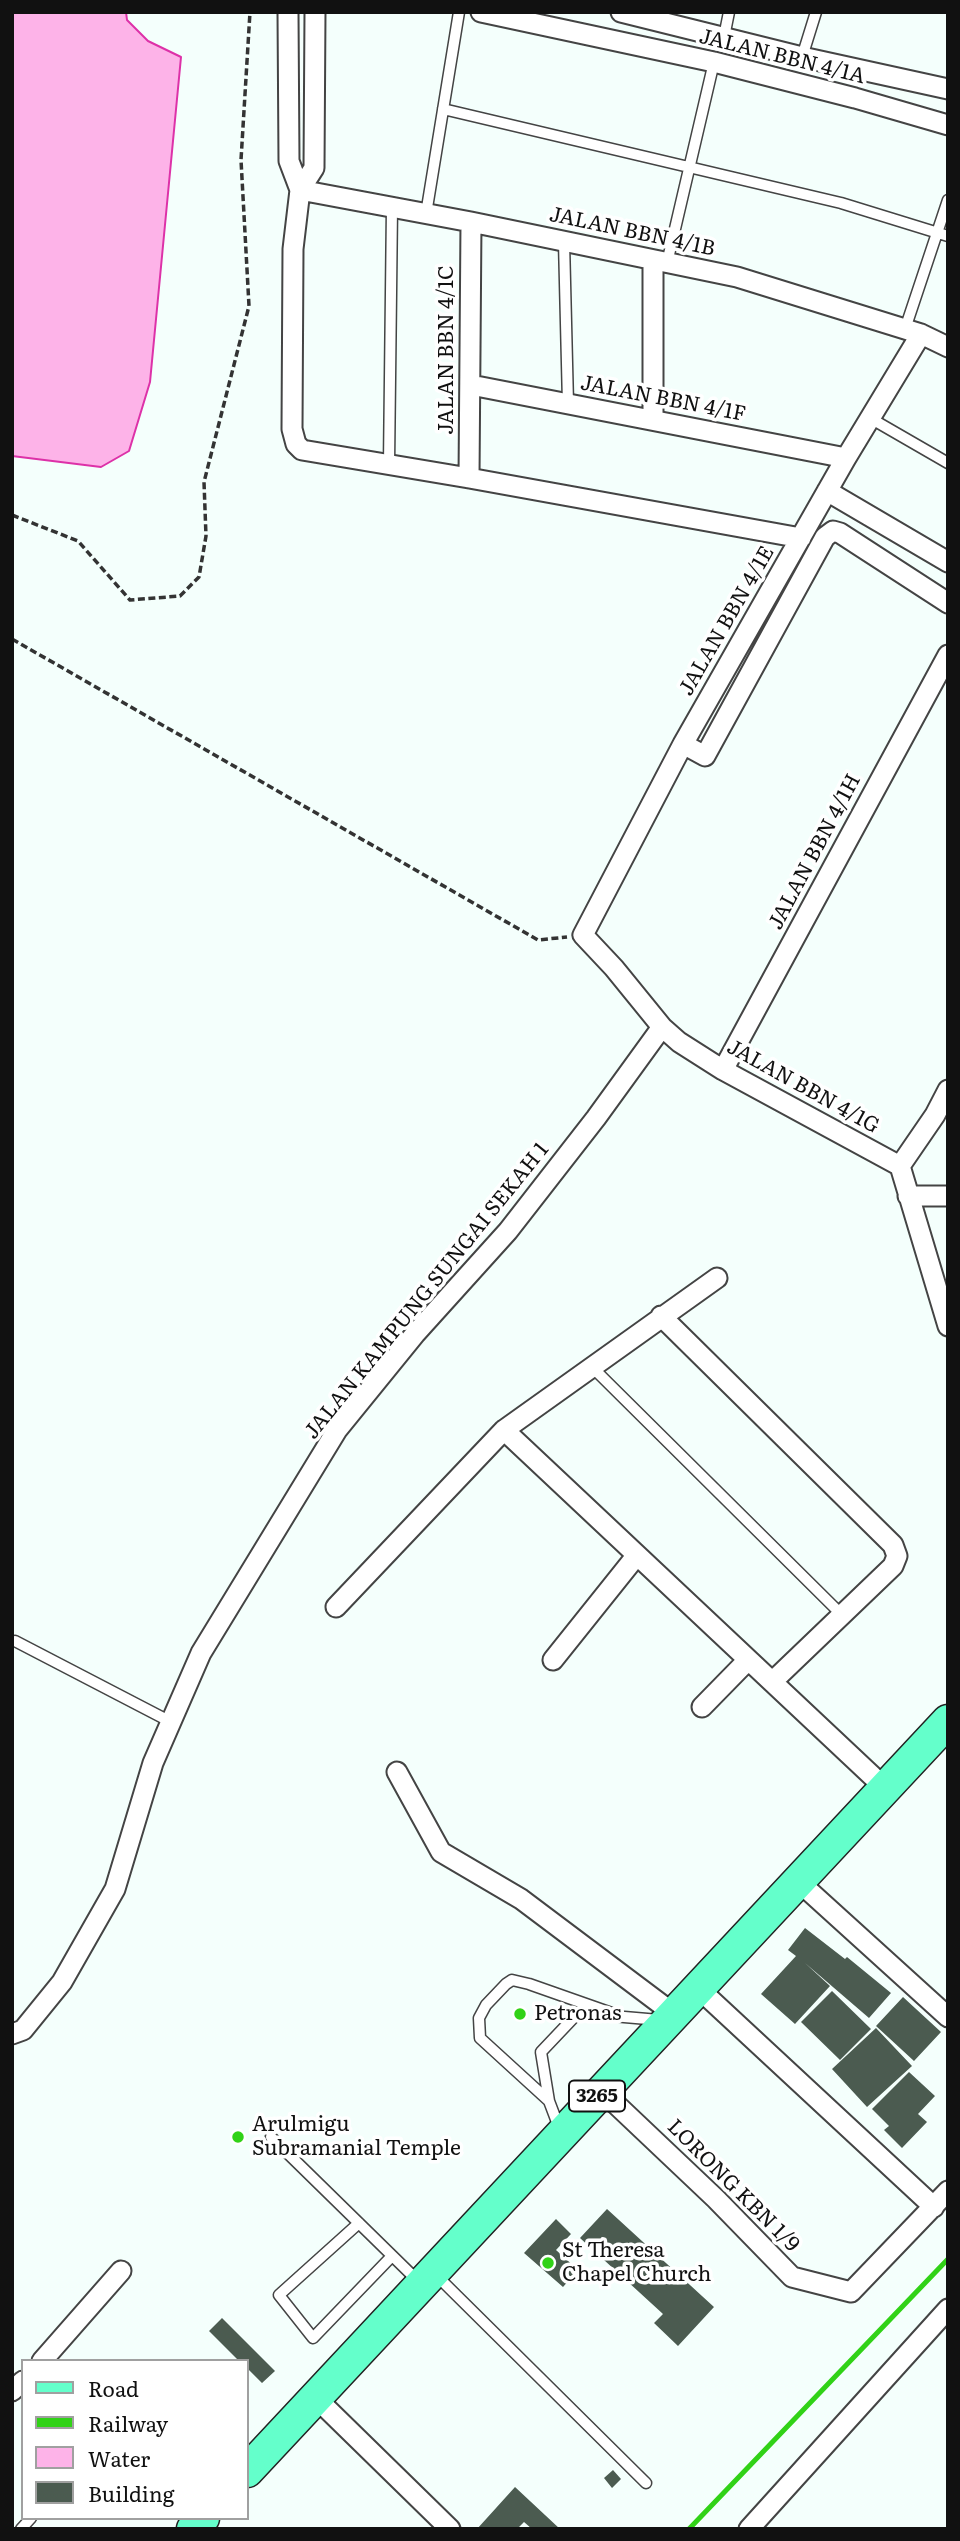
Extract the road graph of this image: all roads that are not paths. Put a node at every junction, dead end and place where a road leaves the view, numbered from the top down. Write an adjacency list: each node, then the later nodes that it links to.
1 (288, 12): 15 (street)
2 (315, 12): 15 (street)
3 (459, 12): 12 (lane)
4 (481, 12): 10 (street, JALAN BBN 4/1A)
5 (621, 12): 8 (street)
6 (729, 12): 8 (lane)
7 (816, 12): 9 (lane)
8 (724, 37): 9 (street)
9 (803, 57): 11 (street)
10 (714, 62): 13 (street, JALAN BBN 4/1A); 14 (lane)
11 (948, 89)
12 (443, 109): 14 (lane); 18 (lane)
13 (948, 125)
14 (689, 167): 20 (lane); 23 (lane)
15 (300, 190): 17 (street, JALAN BBN 4/1B); 32 (street)
16 (948, 200): 20 (lane)
17 (392, 207): 18 (street, JALAN BBN 4/1B); 32 (lane)
18 (426, 214): 19 (street, JALAN BBN 4/1B)
19 (471, 222): 22 (street, JALAN BBN 4/1B); 26 (street, JALAN BBN 4/1C)
20 (937, 233): 21 (lane); 24 (lane)
21 (948, 236)
22 (564, 242): 23 (street, JALAN BBN 4/1B); 27 (lane)
23 (660, 261): 24 (street, JALAN BBN 4/1B); 29 (street)
24 (913, 332): 25 (street, JALAN BBN 4/1B); 28 (street, JALAN BBN 4/1E)
25 (948, 347)
26 (471, 385): 27 (street, JALAN BBN 4/1F); 33 (street, JALAN BBN 4/1C)
27 (568, 404): 29 (street, JALAN BBN 4/1F)
28 (870, 418): 30 (street, JALAN BBN 4/1E); 31 (lane)
29 (653, 421): 30 (street, JALAN BBN 4/1F)
30 (846, 457): 34 (street, JALAN BBN 4/1E)
31 (948, 463)
32 (389, 464): 33 (street)
33 (468, 478): 35 (street)
34 (827, 491): 35 (street, JALAN BBN 4/1E); 36 (street)
35 (801, 538): 39 (street, JALAN BBN 4/1E)
36 (948, 562)
37 (948, 603): 39 (street)
38 (948, 655): 42 (street, JALAN BBN 4/1H)
39 (683, 744): 40 (street, JALAN BBN 4/1E)
40 (583, 935): 41 (street, JALAN BBN 4/1G)
41 (662, 1027): 42 (street, JALAN BBN 4/1G); 60 (street, JALAN KAMPUNG SUNGAI SEKAH 1)
42 (723, 1070): 44 (street, JALAN BBN 4/1G)
43 (948, 1090): 44 (street)
44 (900, 1166): 45 (street)
45 (908, 1196): 46 (street); 49 (street)
46 (948, 1196)
47 (717, 1278): 48 (street)
48 (661, 1316): 50 (street); 54 (street)
49 (948, 1326)
50 (590, 1366): 51 (street); 54 (lane)
51 (504, 1430): 52 (street); 53 (street)
52 (637, 1555): 56 (street); 57 (street)
53 (336, 1607)
54 (842, 1615): 58 (street)
55 (15, 1641): 60 (lane)
56 (552, 1660)
57 (748, 1660): 58 (street); 59 (street)
58 (772, 1682): 63 (street)
59 (702, 1707)
60 (171, 1722): 69 (street, JALAN KAMPUNG SUNGAI SEKAH 1)
61 (945, 1729): 63 (main road, 3265)
62 (397, 1772): 67 (street)
63 (885, 1788): 64 (main road, 3265)
64 (798, 1881): 65 (main road, 3265); 68 (street)
65 (698, 1988): 67 (main road, 3265); 75 (street)
66 (620, 2016): 67 (lane); 71 (lane); 71 (lane)
67 (671, 2017): 70 (main road, 3265)
68 (948, 2017)
69 (12, 2034)
70 (602, 2091): 72 (main road, 3265); 75 (street, LORONG KBN 1/9)
71 (549, 2101): 72 (lane)
72 (562, 2134): 79 (main road, 3265)
73 (271, 2137): 76 (lane)
74 (948, 2191): 75 (street)
75 (934, 2207)
76 (359, 2223): 77 (lane); 77 (lane)
77 (392, 2256): 79 (lane)
78 (121, 2272): 81 (street)
79 (427, 2278): 82 (main road, 3265); 84 (lane)
80 (948, 2309): 86 (street)
81 (44, 2359)
82 (316, 2398): 83 (main road, 3265); 85 (street)
83 (248, 2470)
84 (646, 2483)
85 (450, 2529)
86 (749, 2529)

